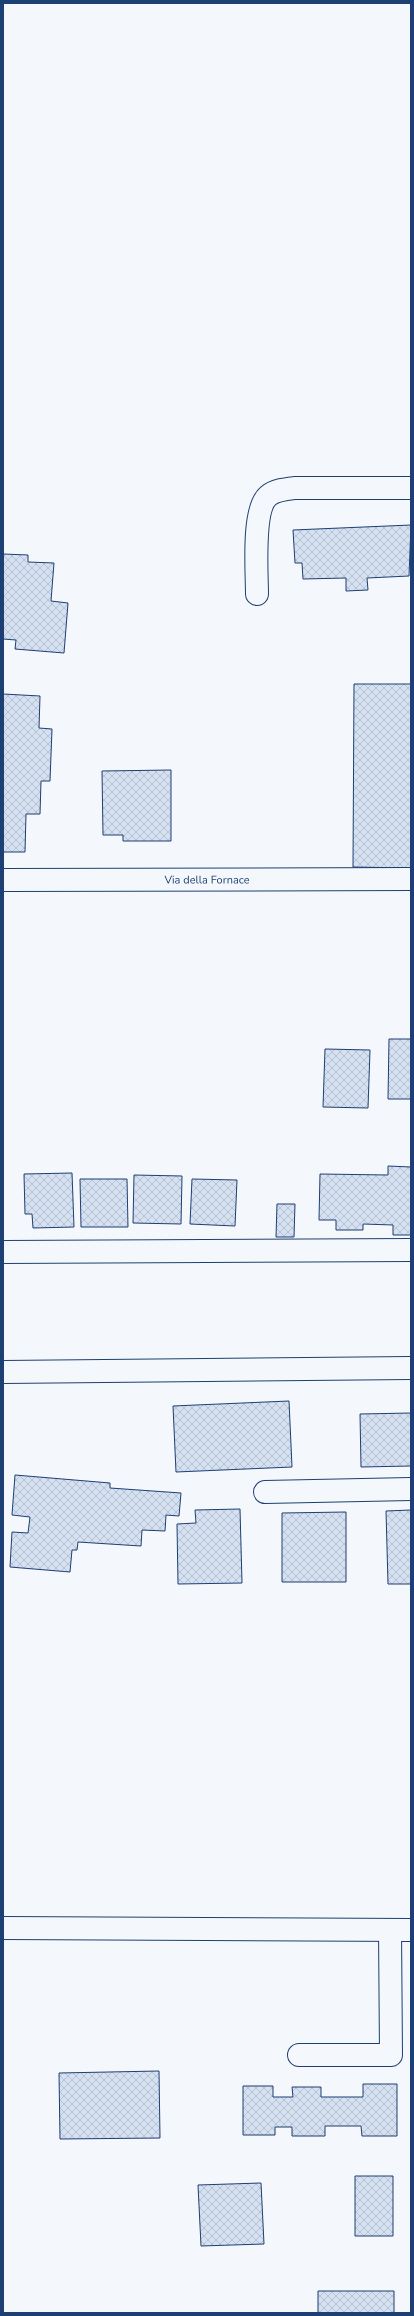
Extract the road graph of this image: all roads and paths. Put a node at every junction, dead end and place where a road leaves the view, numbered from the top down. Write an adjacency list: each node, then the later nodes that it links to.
1 (411, 488): 2 (street)
2 (257, 594)
3 (411, 879): 4 (street, Via della Fornace)
4 (3, 880)
5 (411, 1250): 6 (street)
6 (3, 1252)
7 (411, 1368): 8 (street)
8 (3, 1372)
9 (411, 1489): 10 (street)
10 (265, 1492)
11 (3, 1928): 12 (street)
12 (400, 1930): 13 (street)
13 (298, 2055)

